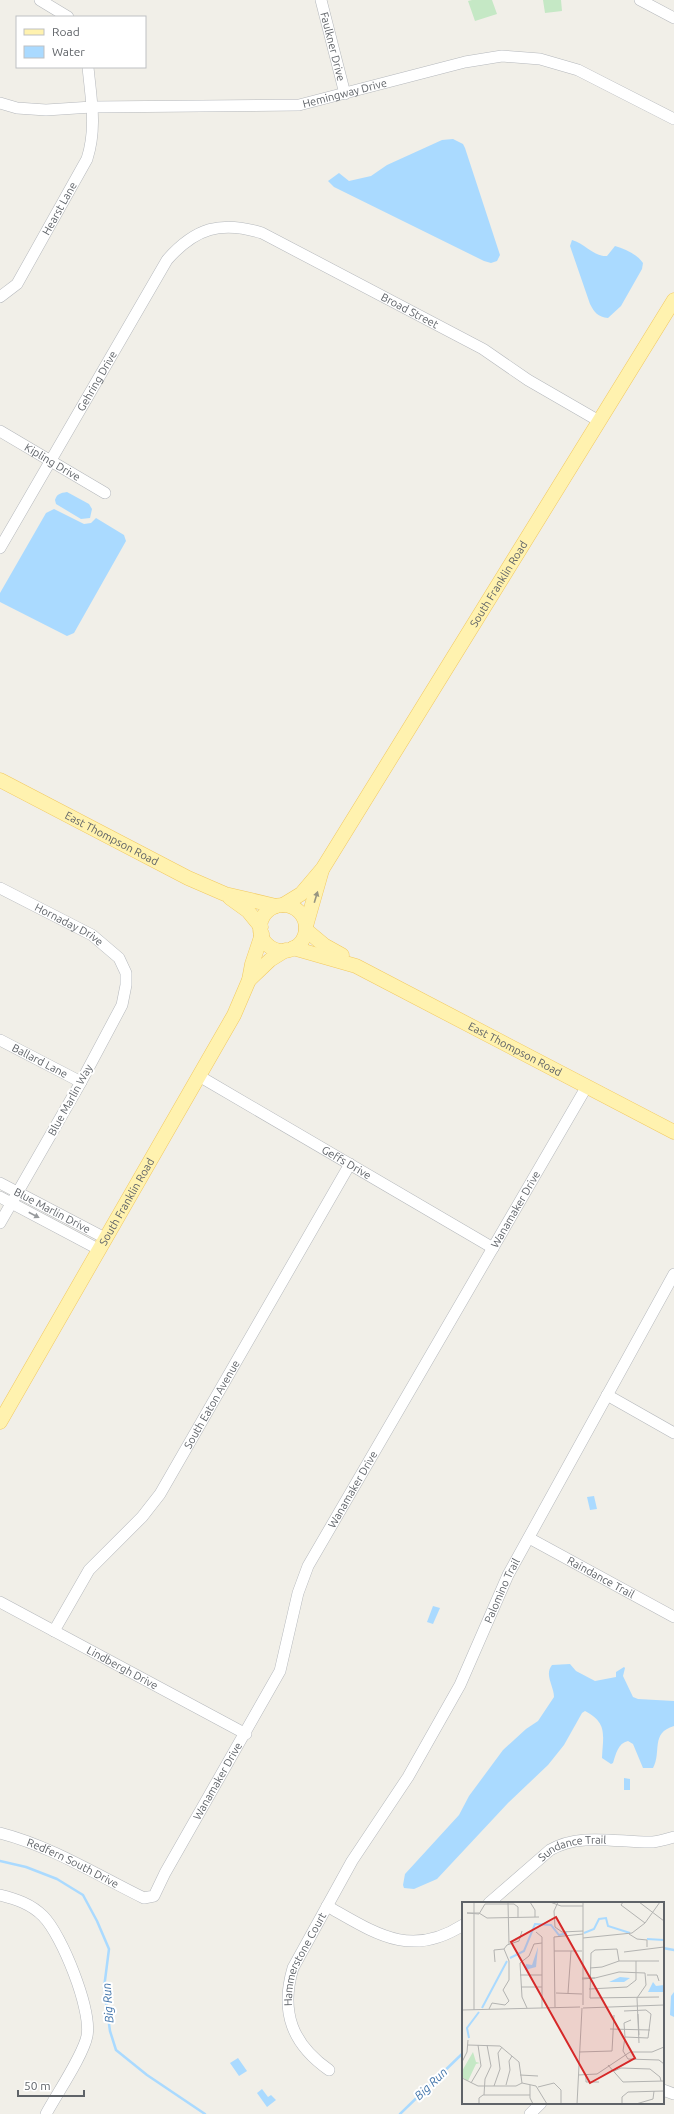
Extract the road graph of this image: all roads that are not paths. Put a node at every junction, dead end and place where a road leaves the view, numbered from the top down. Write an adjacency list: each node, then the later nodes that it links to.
1 (40, 0): 4 (street)
2 (321, 0): 7 (street, Faulkner Drive)
3 (640, 0): 5 (street)
4 (66, 16)
5 (674, 18)
6 (88, 68): 9 (street, Hearst Lane)
7 (345, 94): 9 (street, Hemingway Drive); 10 (street, Hemingway Drive)
8 (0, 103): 9 (street, Hemingway Drive)
9 (92, 107): 12 (street, Hearst Lane)
10 (673, 116)
11 (209, 229): 14 (street, Broad Street); 16 (street, Gehring Drive)
12 (0, 298)
13 (674, 300): 14 (main road, South Franklin Road)
14 (600, 422): 20 (main road, South Franklin Road)
15 (0, 431): 16 (street, Kipling Drive)
16 (50, 461): 17 (street, Kipling Drive); 18 (street, Gehring Drive)
17 (105, 493)
18 (0, 548)
19 (0, 780): 22 (main road, East Thompson Road)
20 (323, 868): 23 (main road, South Franklin Road); 24 (main road, South Franklin Road, one-way to 20)
21 (0, 888): 28 (street, Hornaday Drive)
22 (225, 894): 23 (main road, East Thompson Road); 25 (main road, East Thompson Road)
23 (279, 906): 24 (main road); 25 (main road)
24 (306, 928): 26 (main road); 27 (main road, East Thompson Road)
25 (261, 931): 26 (main road); 29 (main road, South Franklin Road)
26 (289, 949): 27 (main road, East Thompson Road); 29 (main road, South Franklin Road)
27 (356, 966): 33 (main road, East Thompson Road)
28 (126, 973): 32 (street, Blue Marlin Way)
29 (250, 980): 31 (main road, South Franklin Road)
30 (0, 1040): 32 (street, Ballard Lane)
31 (199, 1076): 35 (street, Geffs Drive); 41 (main road, South Franklin Road)
32 (81, 1082): 37 (street, Blue Marlin Way)
33 (587, 1086): 34 (main road, East Thompson Road); 42 (street, Wanamaker Drive)
34 (674, 1132)
35 (350, 1164): 42 (street, Geffs Drive); 50 (street, South Eaton Avenue)
36 (0, 1183): 37 (street, Blue Marlin Drive)
37 (18, 1192): 39 (street, Blue Marlin Way); 41 (street, Blue Marlin Drive)
38 (0, 1197): 39 (street, Blue Marlin Drive)
39 (11, 1203): 40 (street, Blue Marlin Way); 41 (street, Blue Marlin Drive, one-way to 41)
40 (0, 1223)
41 (102, 1243): 45 (main road, South Franklin Road)
42 (493, 1248): 51 (street, Wanamaker Drive)
43 (674, 1274): 44 (street, Palomino Trail)
44 (607, 1396): 46 (street); 47 (street, Palomino Trail)
45 (0, 1422)
46 (674, 1433)
47 (529, 1538): 49 (street, Raindance Trail); 57 (street, Palomino Trail)
48 (0, 1602): 50 (street, Lindbergh Drive)
49 (674, 1617)
50 (54, 1631): 51 (street, Lindbergh Drive)
51 (246, 1734): 55 (street, Wanamaker Drive)
52 (0, 1833): 55 (street, Redfern South Drive)
53 (674, 1837): 56 (street, Sundance Trail)
54 (0, 1895): 63 (street)
55 (144, 1898)
56 (490, 1902)
57 (327, 1906): 58 (street); 59 (street, Hammerstone Court)
58 (462, 1926)
59 (329, 2070)
60 (664, 2090): 61 (street)
61 (674, 2094)
62 (540, 2104): 64 (street)
63 (46, 2114)
64 (530, 2114)

